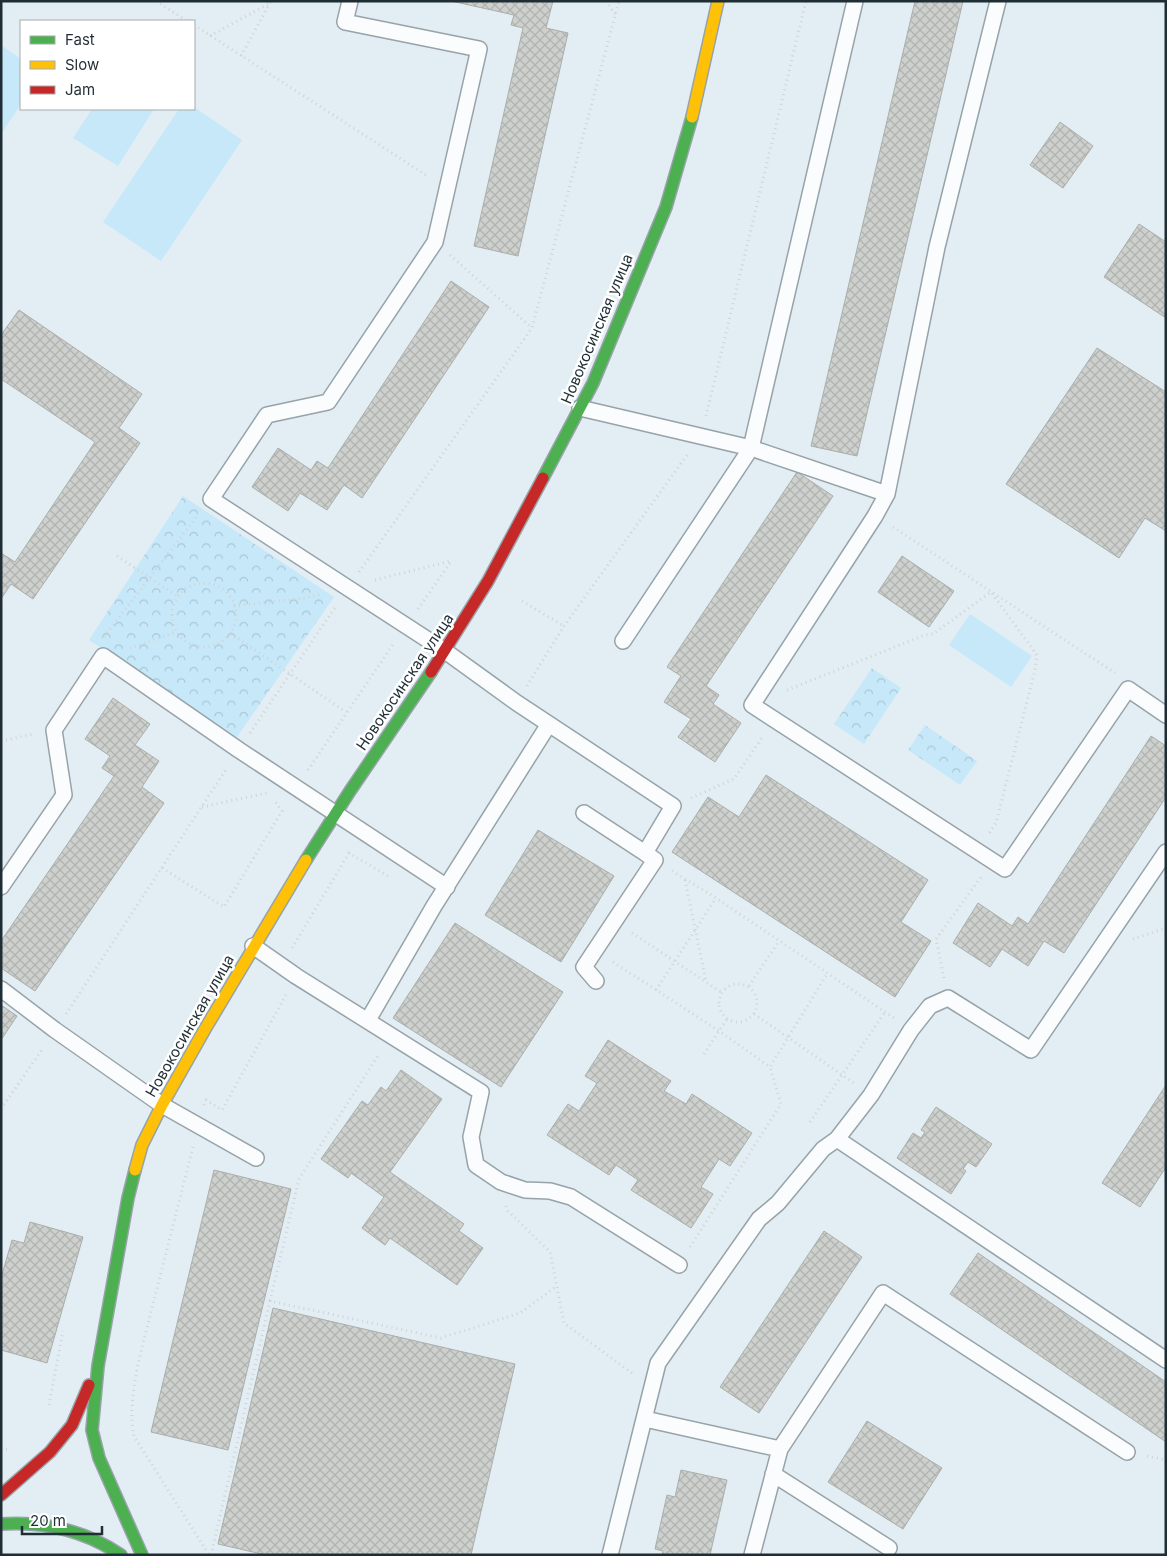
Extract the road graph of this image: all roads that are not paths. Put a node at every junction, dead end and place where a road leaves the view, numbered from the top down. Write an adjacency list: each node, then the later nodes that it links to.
1 (350, 1): 9 (lane)
2 (718, 1): 5 (street, Новокосинская улица)
3 (855, 1): 6 (lane)
4 (998, 1): 7 (lane)
5 (580, 408): 6 (lane); 9 (street, Новокосинская улица)
6 (751, 448): 7 (lane); 8 (lane)
7 (888, 494): 10 (lane)
8 (623, 640)
9 (445, 651): 11 (lane); 13 (street, Новокосинская улица)
10 (1166, 715)
11 (549, 724): 15 (lane); 17 (lane)
12 (584, 813): 15 (lane)
13 (335, 814): 16 (lane); 17 (lane); 18 (street, Новокосинская улица)
14 (1166, 852): 23 (lane)
15 (650, 856): 19 (lane)
16 (1, 886)
17 (447, 887): 21 (lane)
18 (253, 946): 21 (lane); 22 (street, Новокосинская улица)
19 (596, 981)
20 (1, 989): 22 (lane)
21 (368, 1020): 25 (lane)
22 (162, 1105): 24 (lane); 27 (street, Новокосинская улица)
23 (837, 1139): 26 (lane); 28 (lane)
24 (256, 1158)
25 (679, 1265)
26 (1166, 1360)
27 (98, 1366): 32 (street); 38 (street)
28 (645, 1419): 29 (lane); 39 (lane)
29 (780, 1449): 30 (lane); 31 (lane)
30 (1127, 1452)
31 (773, 1474): 36 (lane); 40 (lane)
32 (1, 1496)
33 (1, 1513): 34 (street)
34 (40, 1523): 35 (street); 37 (street)
35 (1, 1524)
36 (889, 1548)
37 (121, 1555)
38 (142, 1555)
39 (610, 1555)
40 (752, 1555)

